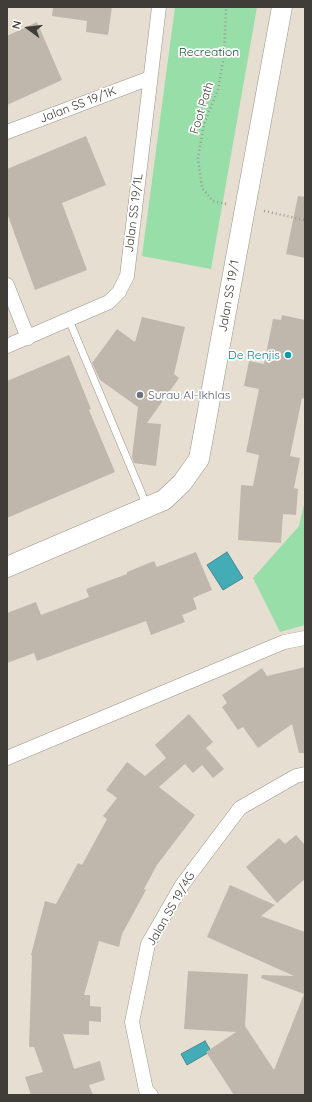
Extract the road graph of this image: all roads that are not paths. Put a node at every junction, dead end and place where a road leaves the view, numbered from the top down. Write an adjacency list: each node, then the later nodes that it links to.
1 (159, 7): 3 (street, Jalan SS 19/1L)
2 (282, 7): 9 (street, Jalan SS 19/1)
3 (150, 78): 4 (street, Jalan SS 19/1K); 6 (street, Jalan SS 19/1L)
4 (7, 132)
5 (7, 285): 7 (street)
6 (69, 320): 7 (street, Jalan SS 19/1L); 9 (lane)
7 (28, 338): 8 (street, Jalan SS 19/1L)
8 (7, 346)
9 (147, 507): 10 (street, Jalan SS 19/1)
10 (7, 566)
11 (305, 638): 12 (street)
12 (7, 758)
13 (305, 774): 14 (street, Jalan SS 19/4G)
14 (151, 1095)

